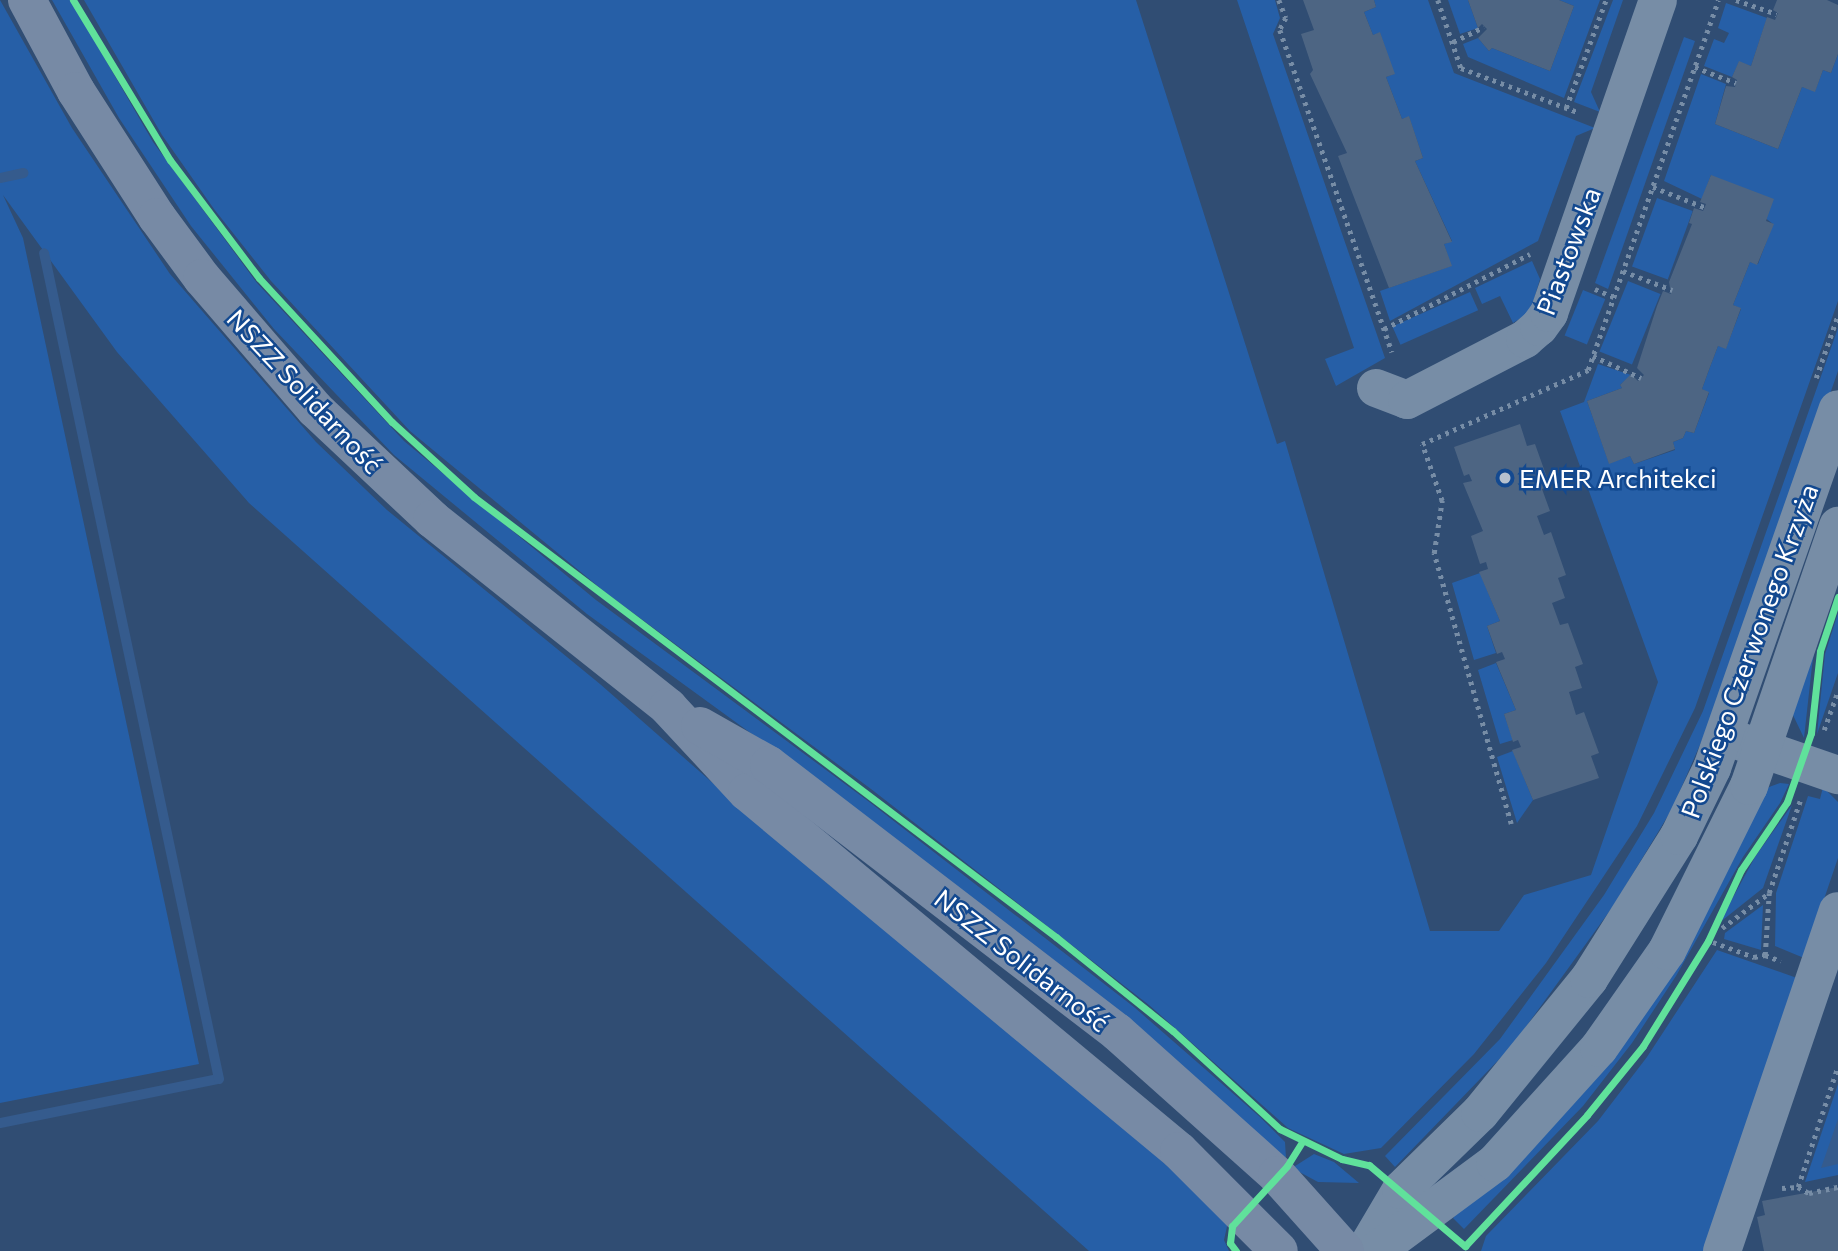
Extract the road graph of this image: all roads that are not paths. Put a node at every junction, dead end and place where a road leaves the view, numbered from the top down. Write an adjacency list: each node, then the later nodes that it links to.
1 (27, 0): 6 (main road, NSZZ Solidarność)
2 (1658, 0): 3 (street, Piastowska)
3 (1376, 388)
4 (1825, 400): 7 (street, Polskiego Czerwonego Krzyża)
5 (1838, 526): 8 (street, Polskiego Czerwonego Krzyża)
6 (668, 708): 11 (main road, NSZZ Solidarność); 12 (main road, NSZZ Solidarność)
7 (1723, 736): 8 (street); 13 (street, Polskiego Czerwonego Krzyża)
8 (1761, 749): 9 (street); 14 (street, Polskiego Czerwonego Krzyża)
9 (1825, 770)
10 (1838, 911): 15 (street)
11 (1279, 1251)
12 (1345, 1251)
13 (1365, 1251)
14 (1376, 1251)
15 (1722, 1251)

